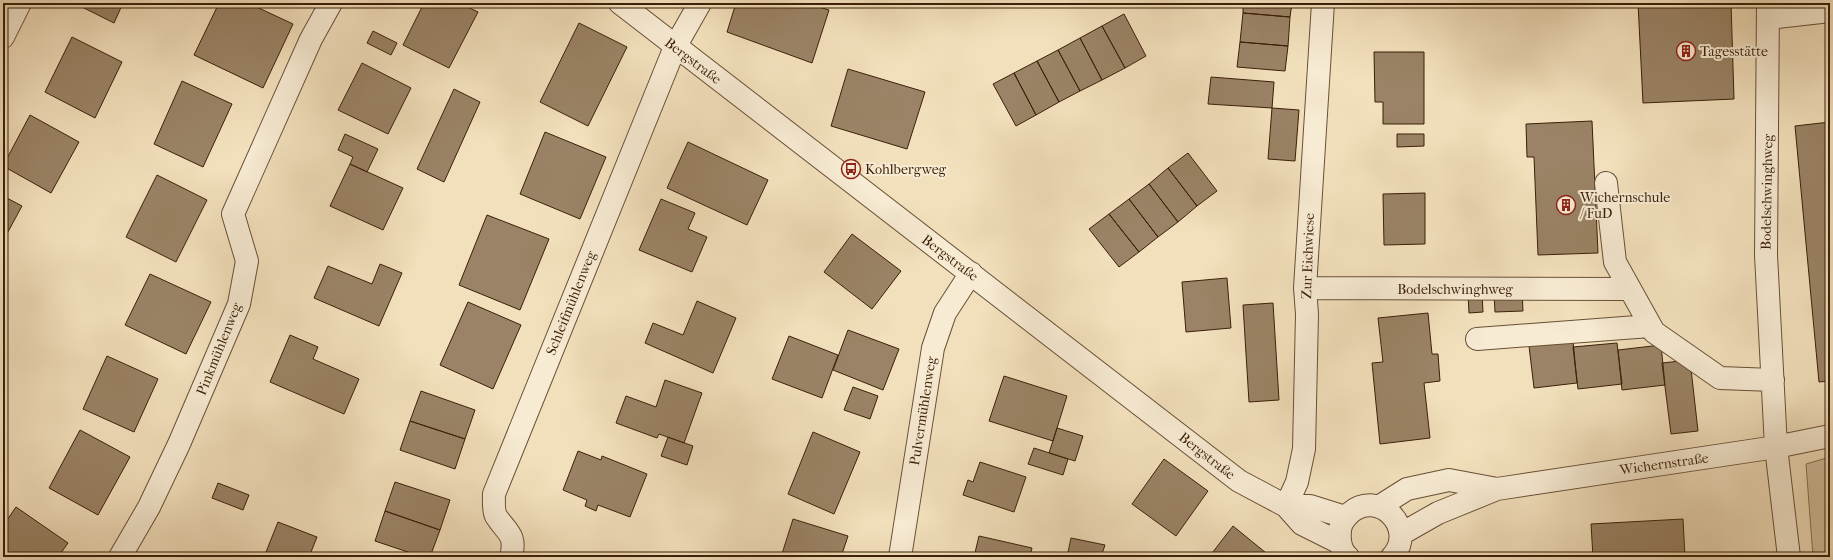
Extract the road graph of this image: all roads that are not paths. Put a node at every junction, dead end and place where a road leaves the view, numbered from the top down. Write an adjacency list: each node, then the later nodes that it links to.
1 (20, 3): 8 (street)
2 (331, 3): 25 (street, Pinkmühlenweg)
3 (620, 3): 9 (street, Bergstraße)
4 (700, 3): 9 (street)
5 (1323, 3): 12 (street, Zur Eichwiese)
6 (1769, 11): 7 (street); 16 (street, Bodelschwinghweg)
7 (1830, 11)
8 (3, 37)
9 (675, 47): 11 (street, Bergstraße); 26 (street, Schleifmühlenweg)
10 (1606, 183): 13 (street)
11 (970, 273): 20 (street, Bergstraße); 27 (street, Pulvermühlenweg)
12 (1305, 288): 13 (street, Bodelschwinghweg); 20 (street, Zur Eichwiese)
13 (1629, 289): 14 (street)
14 (1650, 326): 15 (street); 16 (street)
15 (1477, 339)
16 (1773, 380): 18 (street, Bodelschwinghweg)
17 (1830, 436): 18 (street, Wichernstraße)
18 (1776, 447): 19 (street, Wichernstraße); 29 (street, Bodelschwinghweg)
19 (1496, 489): 21 (street, Wichernstraße); 23 (street, Wichernstraße)
20 (1286, 506): 22 (street, Bergstraße); 24 (street, Bergstraße)
21 (1380, 506): 22 (street); 23 (street)
22 (1345, 517): 24 (street, Bergstraße)
23 (1400, 534): 28 (street)
24 (1343, 553)
25 (120, 557)
26 (511, 557)
27 (900, 557)
28 (1393, 557)
29 (1789, 557)

